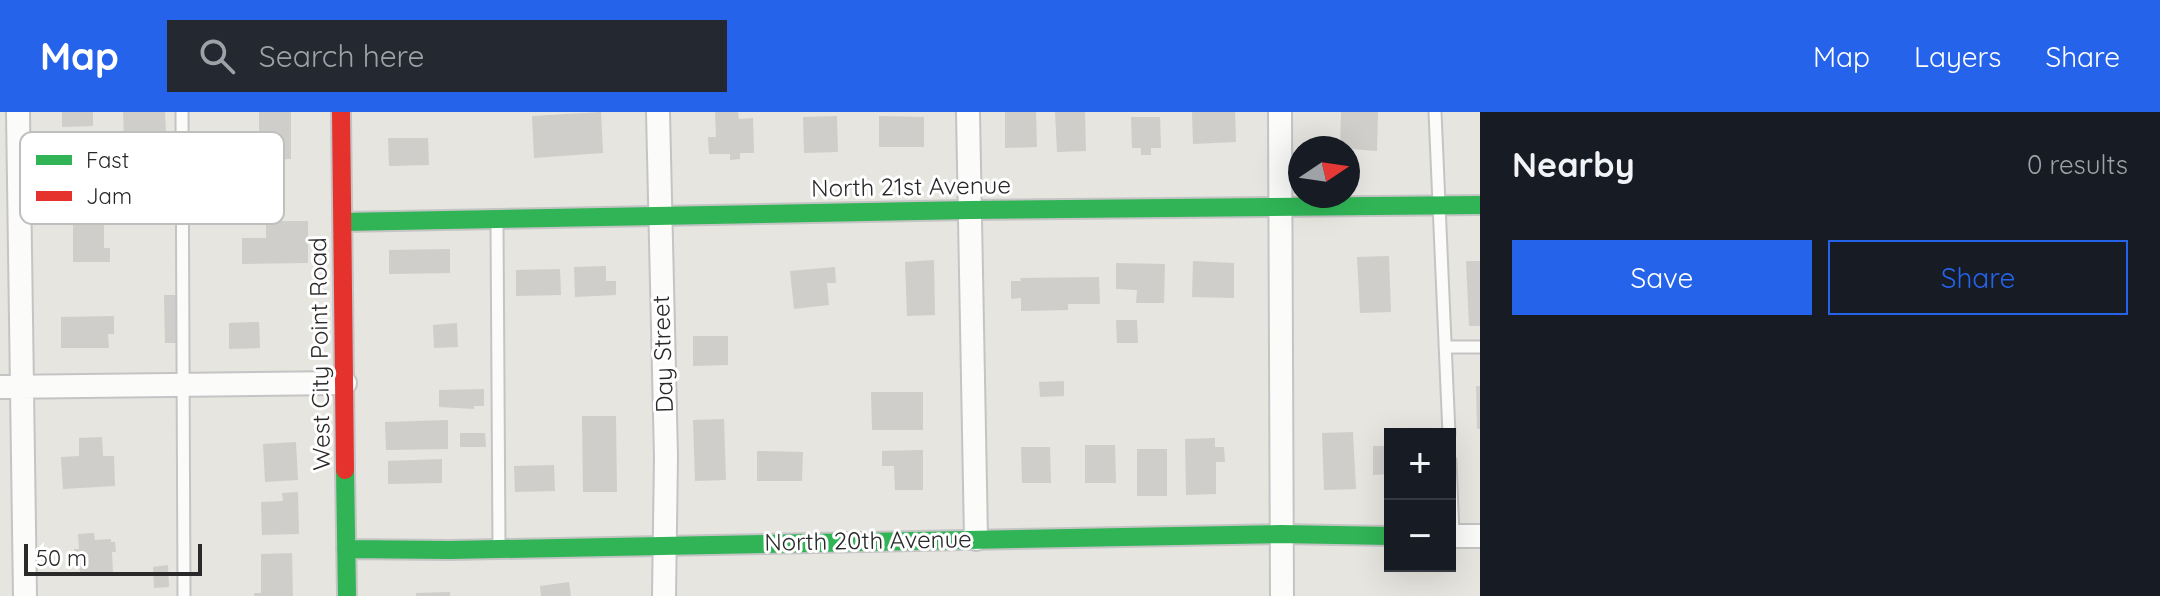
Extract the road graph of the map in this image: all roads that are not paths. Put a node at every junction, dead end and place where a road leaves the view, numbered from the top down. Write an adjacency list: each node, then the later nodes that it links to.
1 (18, 112): 21 (street)
2 (182, 112): 8 (lane)
3 (341, 112): 15 (street, West City Point Road)
4 (658, 112): 13 (street, Day Street)
5 (968, 112): 12 (street)
6 (1280, 112): 11 (street)
7 (1435, 112): 9 (lane)
8 (182, 132)
9 (1439, 205): 10 (street, North 21st Avenue); 11 (street, North 21st Avenue); 17 (lane)
10 (1480, 205)
11 (1281, 206): 12 (street, North 21st Avenue); 23 (street)
12 (970, 210): 13 (street, North 21st Avenue); 27 (street)
13 (659, 215): 14 (street, North 21st Avenue); 28 (street, Day Street)
14 (497, 218): 15 (street, North 21st Avenue); 30 (lane)
15 (343, 222): 19 (street, West City Point Road)
16 (182, 224): 20 (lane)
17 (1445, 347): 18 (lane); 22 (lane)
18 (1480, 347)
19 (345, 383): 20 (street); 29 (street, West City Point Road)
20 (183, 385): 21 (street); 32 (lane)
21 (11, 387): 31 (street)
22 (1449, 428)
23 (1281, 534): 24 (street, North 20th Avenue); 27 (street, North 20th Avenue); 35 (street)
24 (1384, 536)
25 (1456, 536): 26 (street)
26 (1480, 536)
27 (976, 539): 28 (street, North 20th Avenue)
28 (665, 545): 30 (street, North 20th Avenue); 34 (street, Day Street)
29 (346, 549): 30 (street, North 20th Avenue); 33 (street, West City Point Road)
30 (499, 549)
31 (25, 596)
32 (184, 596)
33 (347, 596)
34 (664, 596)
35 (1282, 596)

